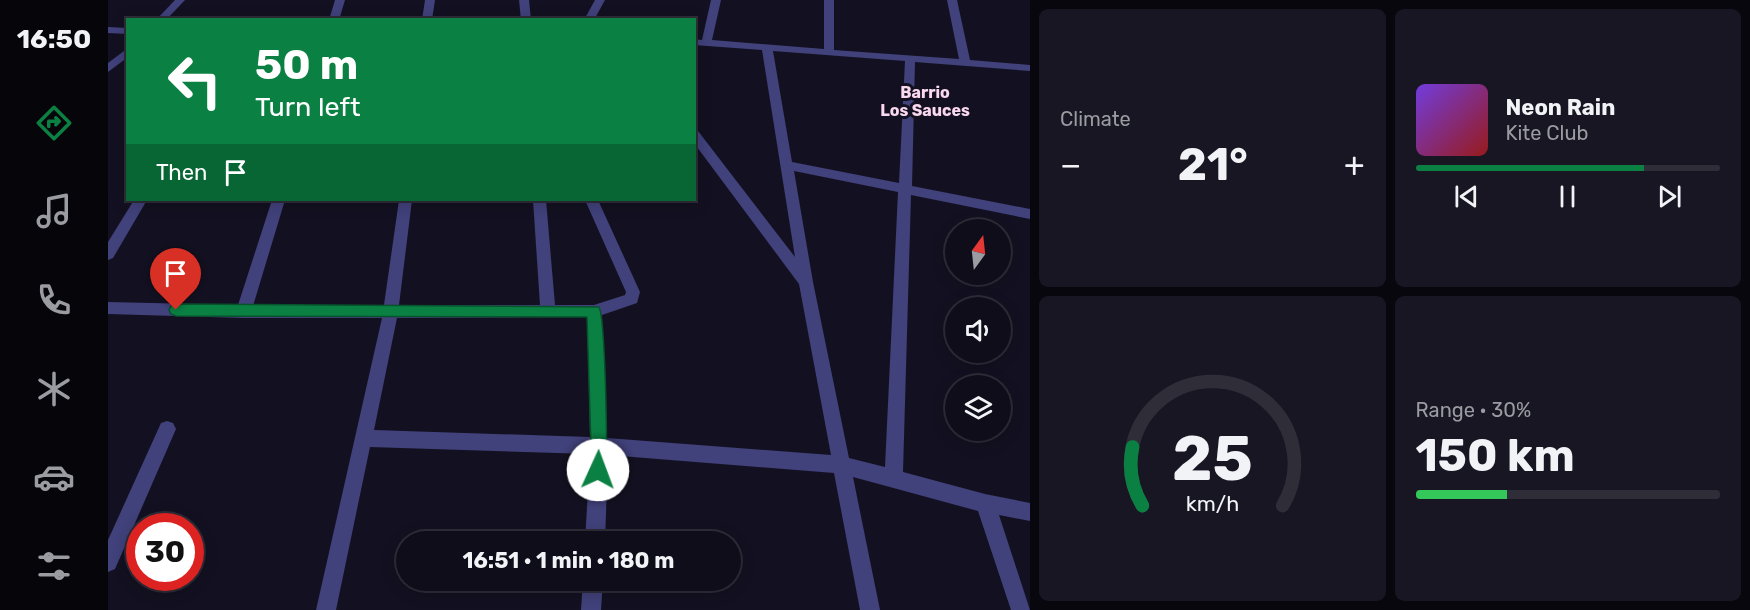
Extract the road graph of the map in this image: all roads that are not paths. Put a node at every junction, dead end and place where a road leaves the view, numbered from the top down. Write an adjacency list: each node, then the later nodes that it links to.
1 (180, 0): 9 (street)
2 (340, 0): 10 (street)
3 (430, 0): 11 (street)
4 (524, 0): 12 (street)
5 (600, 0): 13 (street)
6 (716, 0): 16 (street)
7 (829, 0): 18 (street)
8 (952, 0): 21 (street)
9 (162, 18)
10 (335, 18)
11 (427, 18)
12 (526, 18)
13 (590, 18)
14 (108, 30): 15 (street)
15 (126, 31)
16 (700, 42): 17 (street)
17 (767, 48): 18 (street); 25 (street)
18 (829, 52): 20 (street)
19 (126, 53): 23 (street)
20 (910, 59): 21 (street); 26 (street)
21 (965, 63): 22 (street)
22 (1030, 68)
23 (108, 69)
24 (696, 137): 34 (street)
25 (786, 165): 26 (street); 34 (street)
26 (905, 189): 32 (street); 44 (street)
27 (139, 201): 33 (street)
28 (278, 201): 39 (street)
29 (405, 201): 37 (street)
30 (539, 201): 36 (street)
31 (592, 201): 38 (street)
32 (1030, 214)
33 (108, 254)
34 (806, 282): 43 (street)
35 (108, 308): 39 (street)
36 (548, 310): 37 (street); 38 (street)
37 (392, 311): 39 (street); 41 (street)
38 (594, 311): 42 (street)
39 (243, 312)
40 (166, 429): 48 (street)
41 (364, 438): 42 (street); 50 (street)
42 (599, 446): 43 (street); 47 (street)
43 (842, 465): 44 (street); 52 (street)
44 (894, 479): 45 (street)
45 (985, 503): 46 (street); 53 (street)
46 (1030, 512)
47 (595, 531)
48 (108, 562)
49 (592, 591): 51 (street)
50 (326, 610)
51 (591, 610)
52 (870, 610)
53 (1021, 610)

